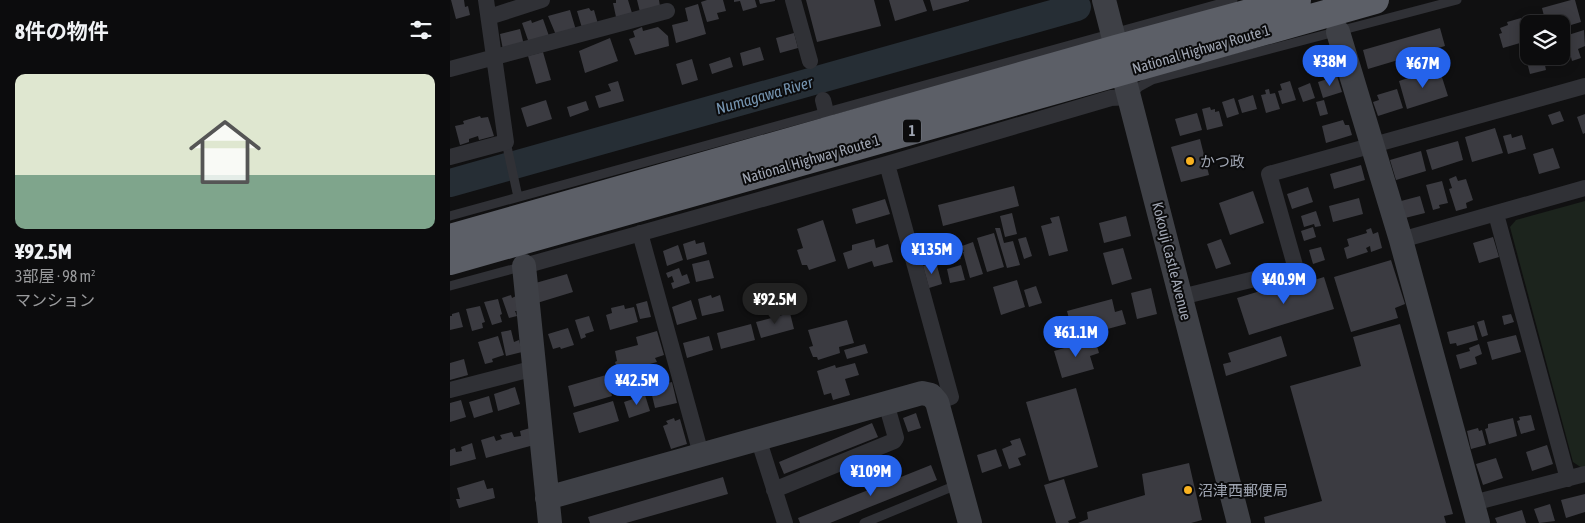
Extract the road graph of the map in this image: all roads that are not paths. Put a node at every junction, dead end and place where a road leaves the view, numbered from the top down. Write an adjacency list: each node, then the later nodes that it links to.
1 (486, 0): 10 (street)
2 (542, 0): 10 (street)
3 (793, 0): 13 (street)
4 (1104, 0): 14 (street, Kokouji Castle Avenue)
5 (1233, 0): 14 (lane)
6 (1297, 0): 14 (highway, National Highway Route 1 / 1)
7 (1375, 0): 14 (highway, National Highway Route 1 / 1)
8 (1457, 0): 11 (lane)
9 (667, 11): 12 (street)
10 (489, 17): 12 (street)
11 (1338, 32): 14 (lane); 18 (street)
12 (494, 58): 15 (street); 17 (street)
13 (810, 61)
14 (1120, 63): 20 (street); 22 (lane); 26 (highway, National Highway Route 1 / 1); 28 (highway, National Highway Route 1 / 1); 31 (street, Kokouji Castle Avenue)
15 (450, 69)
16 (1585, 86): 18 (street)
17 (506, 142): 19 (street); 22 (lane)
18 (1372, 144): 27 (street); 31 (street)
19 (450, 157)
20 (887, 164): 25 (street); 34 (street)
21 (1585, 188): 23 (street)
22 (518, 197): 24 (lane)
23 (1496, 214): 27 (street); 39 (street)
24 (450, 216)
25 (640, 233): 29 (street); 37 (street)
26 (450, 238)
27 (1401, 240): 43 (street)
28 (450, 260)
29 (524, 266): 30 (lane); 32 (street)
30 (450, 286)
31 (1181, 297): 48 (street, Kokouji Castle Avenue)
32 (534, 368): 33 (street); 42 (street)
33 (450, 390)
34 (936, 402): 35 (street); 40 (street)
35 (886, 403): 36 (street); 41 (street)
36 (758, 438): 37 (street); 41 (street)
37 (701, 454): 42 (street)
38 (1585, 474): 39 (street)
39 (1568, 479): 43 (street)
40 (959, 484): 46 (lane); 47 (street)
41 (774, 490): 45 (street)
42 (547, 498): 44 (street)
43 (1475, 513)
44 (550, 523)
45 (785, 523)
46 (864, 523)
47 (970, 523)
48 (1239, 523)

